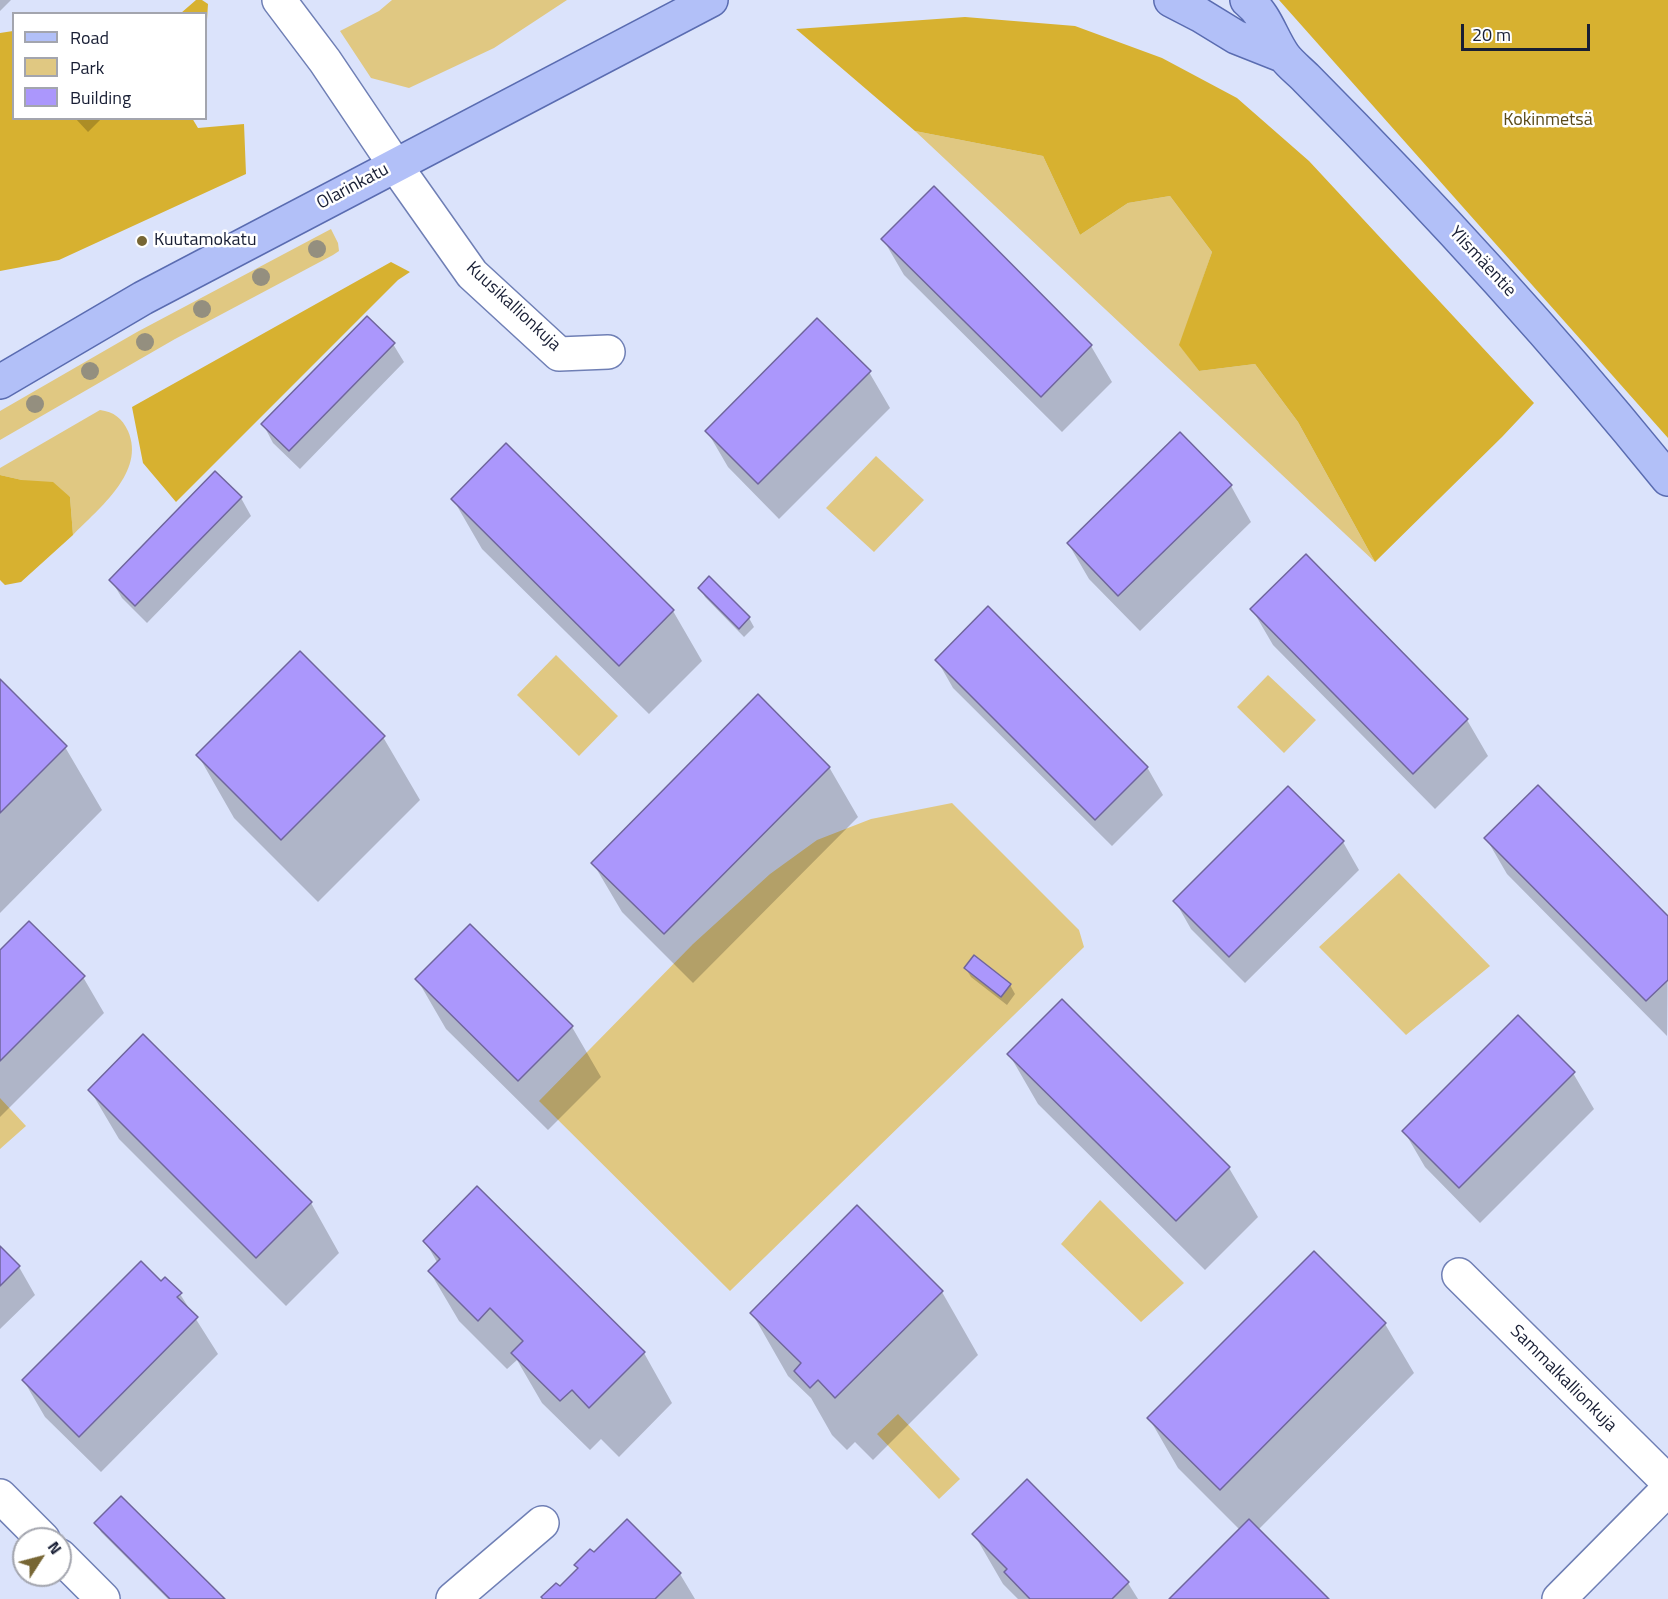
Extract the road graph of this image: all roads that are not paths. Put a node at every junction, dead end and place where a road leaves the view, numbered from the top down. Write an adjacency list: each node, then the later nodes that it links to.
1 (279, 0): 6 (street)
2 (711, 0): 6 (main road, Olarinkatu)
3 (1171, 0): 5 (main road, Ylismäentie)
4 (1247, 0): 5 (main road, Ylismäentie)
5 (1284, 56): 9 (main road, Ylismäentie)
6 (395, 165): 7 (street, Kuusikallionkuja); 8 (main road, Olarinkatu)
7 (608, 352)
8 (0, 382)
9 (1668, 479)
10 (1459, 1275): 11 (street, Sammalkallionkuja)
11 (1668, 1482)
12 (1668, 1489): 19 (street)
13 (0, 1496): 15 (street)
14 (542, 1523): 18 (street)
15 (31, 1527)
16 (72, 1568): 17 (street)
17 (103, 1599)
18 (453, 1599)
19 (1559, 1599)

